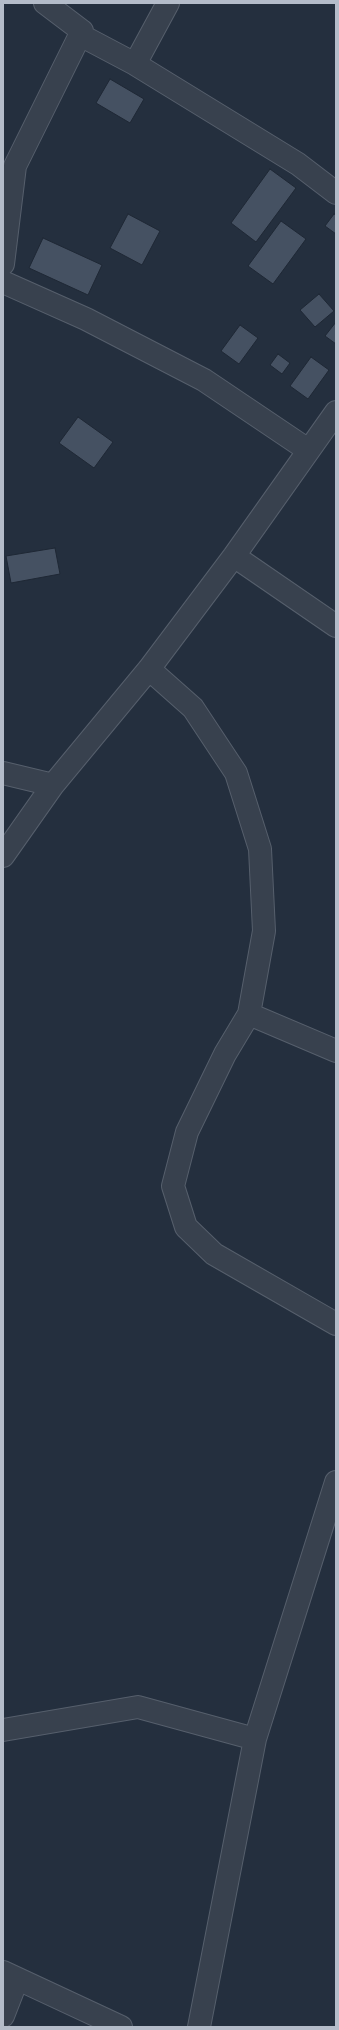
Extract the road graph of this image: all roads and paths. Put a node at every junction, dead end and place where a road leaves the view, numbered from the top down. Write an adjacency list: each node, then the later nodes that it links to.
1 (46, 3): 3 (street)
2 (168, 3): 4 (street)
3 (82, 31): 4 (street); 6 (street)
4 (135, 64): 5 (street)
5 (336, 193)
6 (3, 264)
7 (3, 282): 9 (street)
8 (336, 412): 9 (street)
9 (308, 450): 10 (street)
10 (234, 556): 11 (street); 12 (street)
11 (336, 626)
12 (149, 669): 14 (street); 16 (street)
13 (3, 774): 14 (street)
14 (53, 785): 15 (street)
15 (3, 856)
16 (248, 1014): 17 (street); 18 (street)
17 (336, 1051)
18 (336, 1324)
19 (336, 1482): 21 (street)
20 (3, 1730): 21 (street)
21 (255, 1739): 25 (street)
22 (10, 1976): 23 (street); 24 (street)
23 (3, 2016)
24 (120, 2027)
25 (198, 2027)

